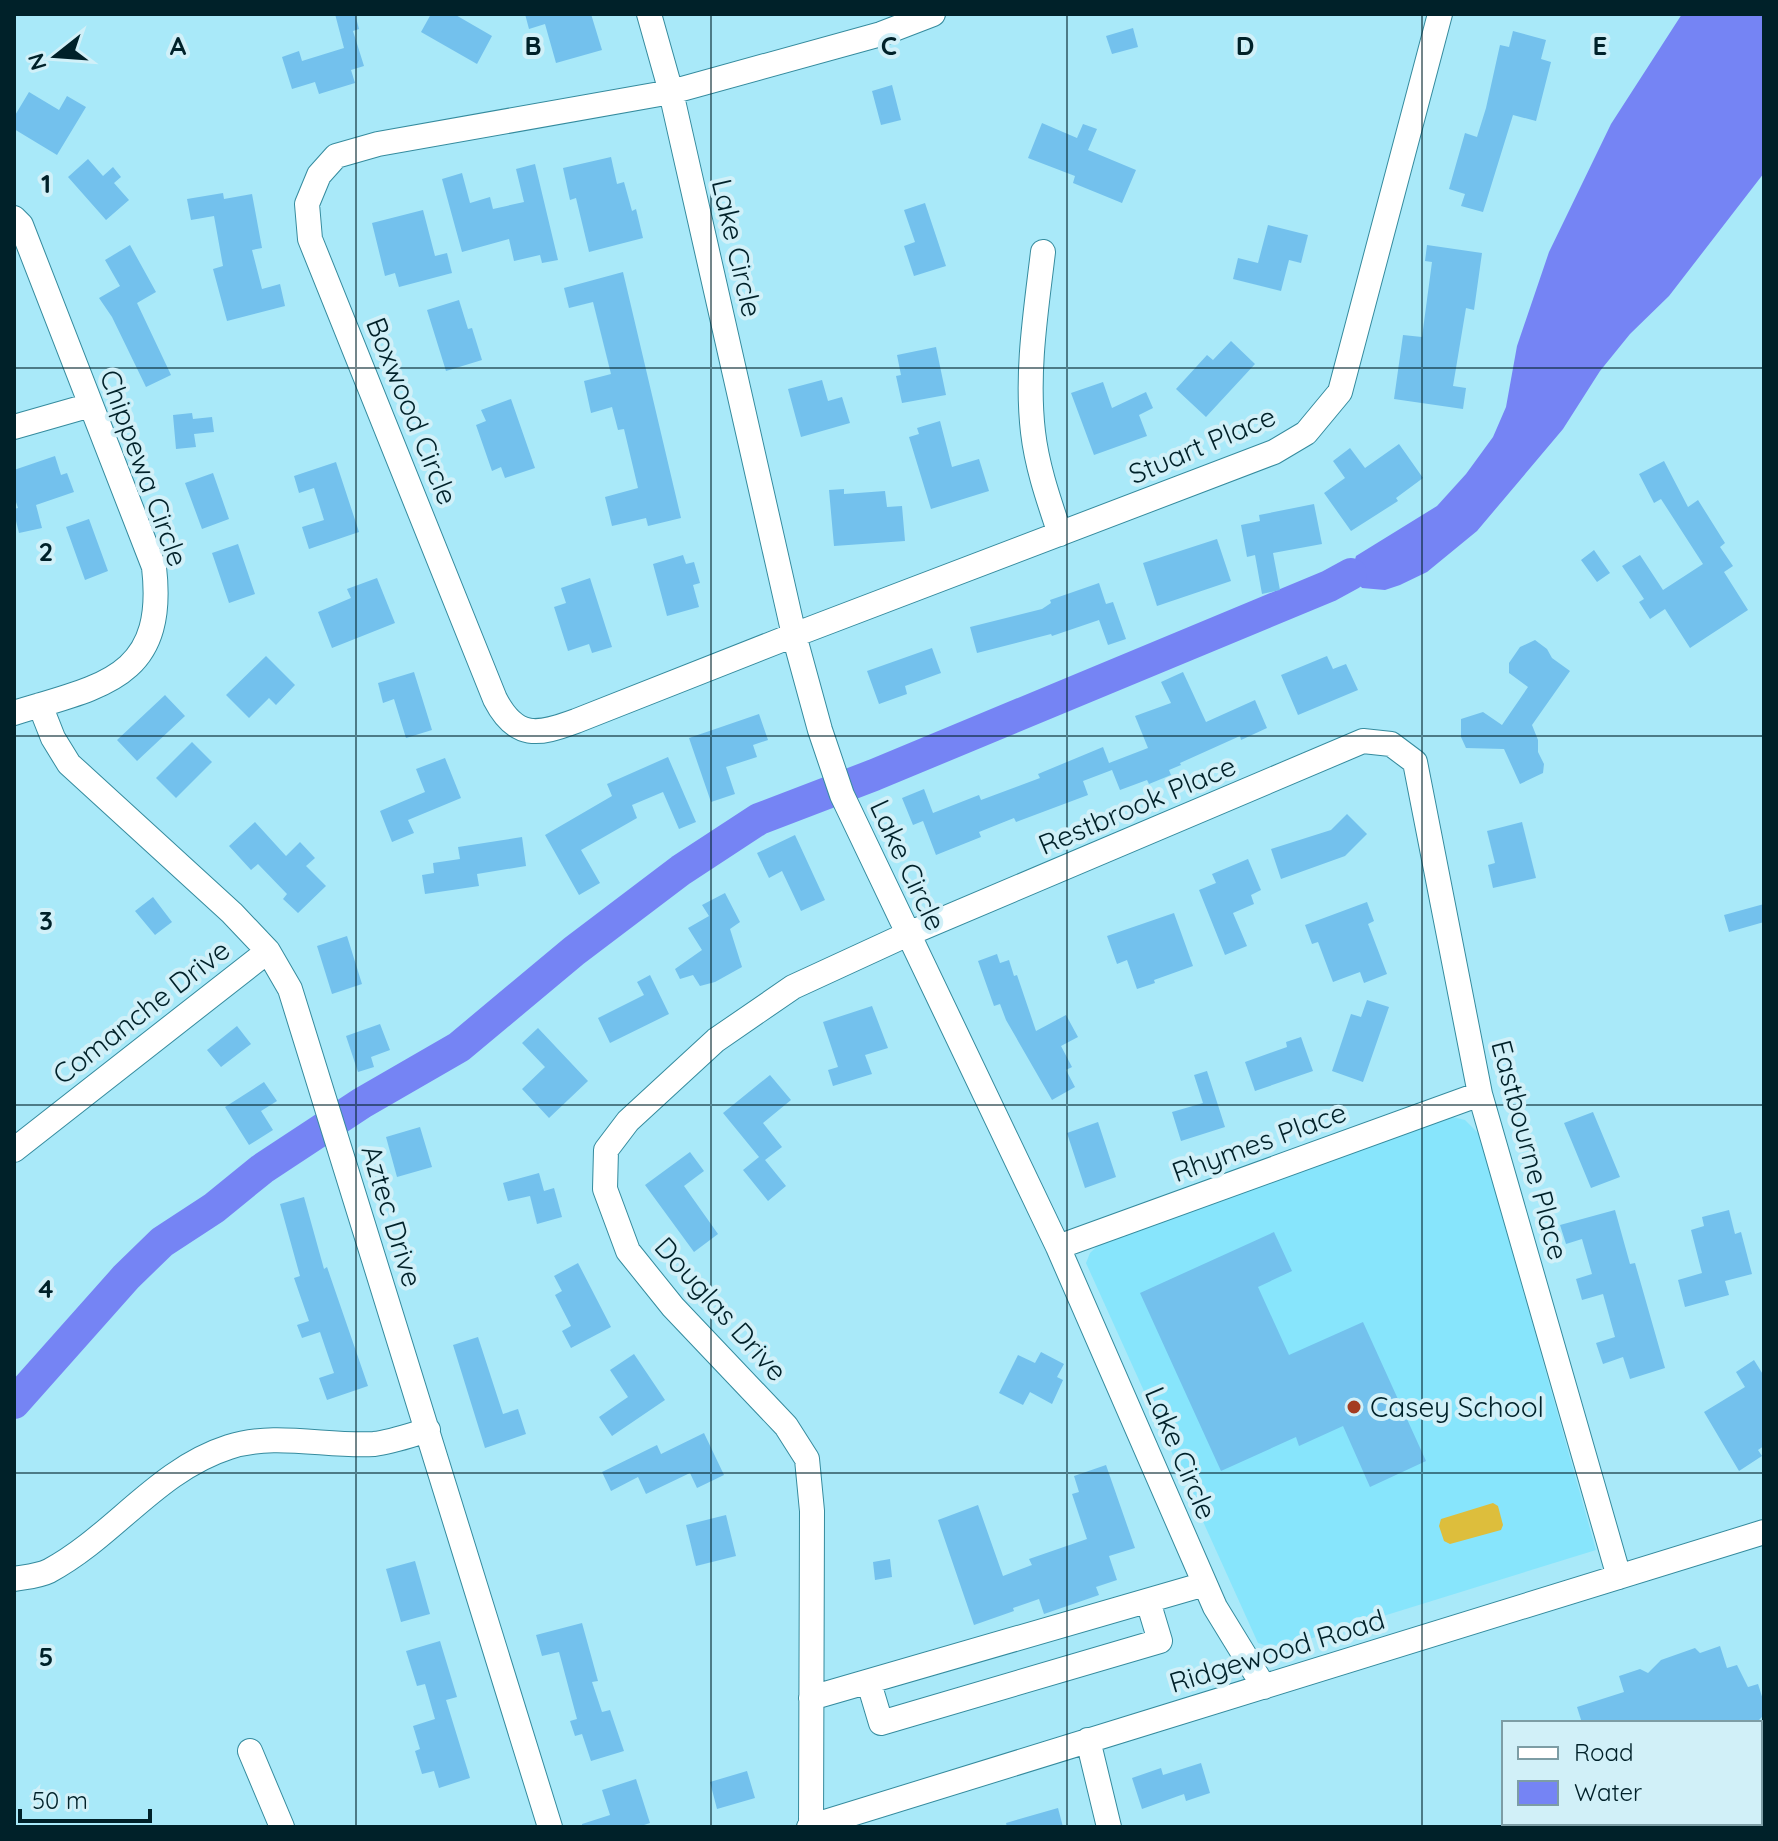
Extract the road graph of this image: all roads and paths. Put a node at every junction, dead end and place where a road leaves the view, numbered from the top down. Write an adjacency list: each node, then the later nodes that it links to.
1 (649, 14): 4 (street, Lake Circle)
2 (933, 14): 4 (street, Boxwood Circle)
3 (1440, 14): 9 (street, Stuart Place)
4 (671, 92): 10 (street, Lake Circle); 10 (street, Boxwood Circle)
5 (14, 218): 7 (street, Chippewa Circle)
6 (1043, 252): 9 (street)
7 (91, 405): 8 (street); 11 (street, Chippewa Circle)
8 (14, 427)
9 (1060, 534): 10 (street, Stuart Place)
10 (794, 635): 14 (street, Lake Circle)
11 (40, 705): 12 (street, Chippewa Circle); 15 (street, Aztec Drive)
12 (14, 713)
13 (1391, 744): 14 (street, Restbrook Place); 16 (street, Eastbourne Place)
14 (908, 934): 18 (street, Lake Circle); 27 (street, Douglas Drive)
15 (268, 951): 17 (street, Comanche Drive); 19 (street, Aztec Drive)
16 (1480, 1094): 18 (street, Rhymes Place); 21 (street, Eastbourne Place)
17 (14, 1150)
18 (1058, 1247): 23 (street, Lake Circle)
19 (428, 1430): 22 (street); 31 (street, Aztec Drive)
20 (1764, 1532): 21 (street, Ridgewood Road)
21 (1619, 1577): 26 (street, Ridgewood Road)
22 (14, 1579)
23 (1205, 1584): 24 (street); 26 (street, Lake Circle)
24 (1148, 1601): 25 (street); 25 (street)
25 (869, 1683): 27 (street)
26 (1264, 1687): 28 (street, Ridgewood Road)
27 (811, 1698): 32 (street, Douglas Drive)
28 (1088, 1740): 32 (street, Ridgewood Road); 33 (street)
29 (250, 1751): 30 (street)
30 (282, 1827)
31 (550, 1827)
32 (810, 1827)
33 (1109, 1827)

